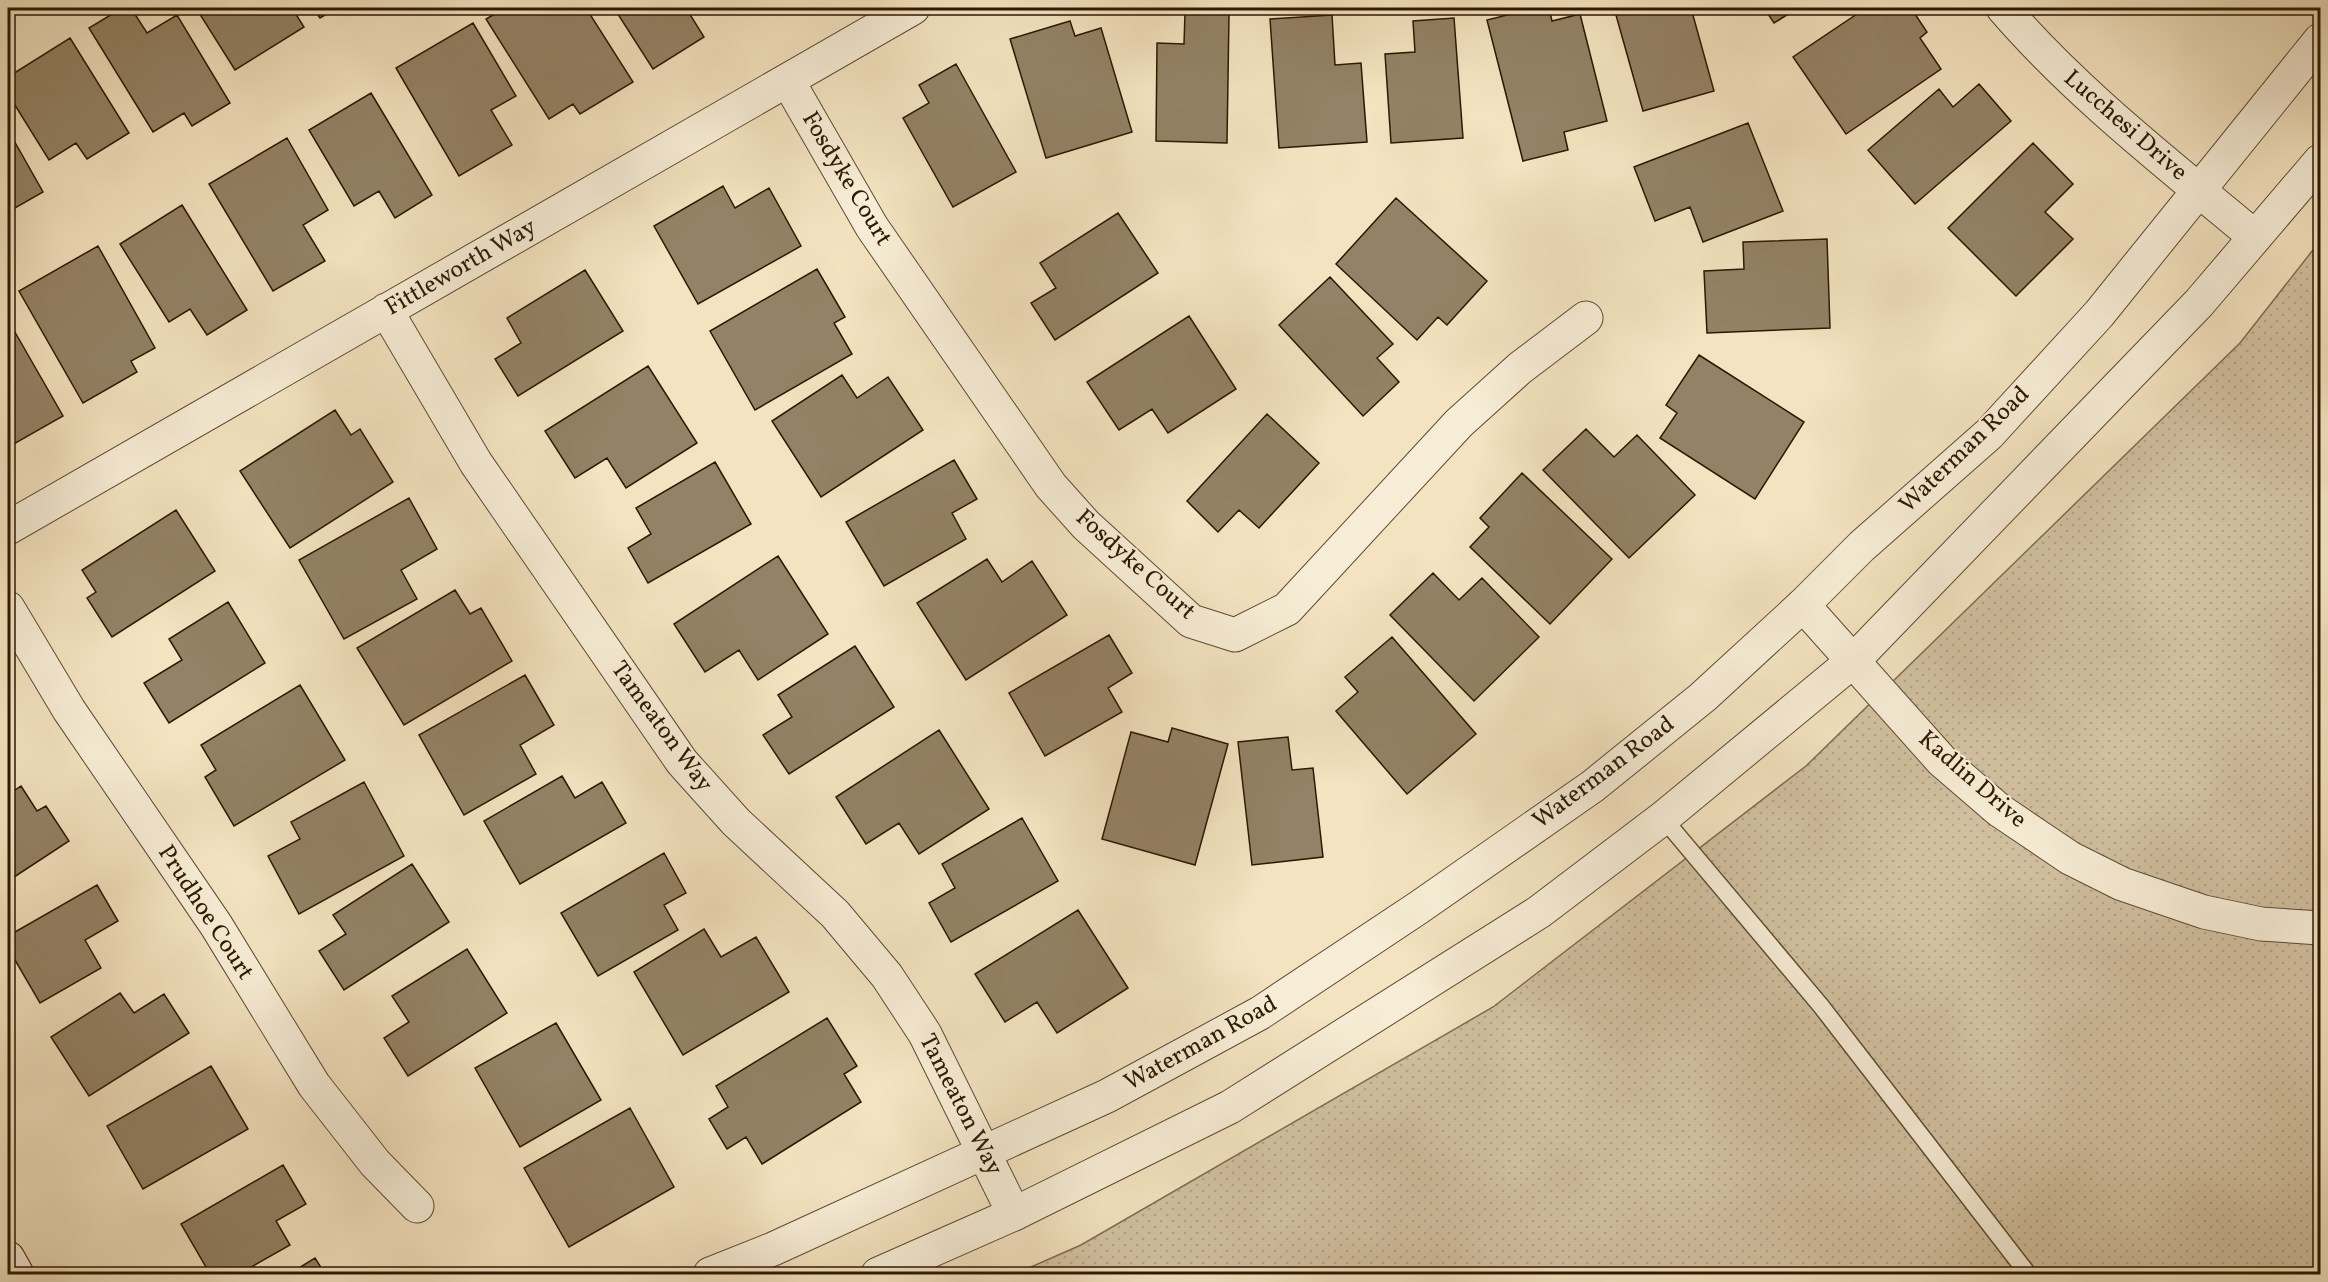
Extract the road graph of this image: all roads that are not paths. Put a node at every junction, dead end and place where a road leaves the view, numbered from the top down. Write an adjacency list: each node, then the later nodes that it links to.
1 (913, 8): 4 (street, Fittleworth Way)
2 (2003, 8): 6 (street, Lucchesi Drive)
3 (2320, 40): 6 (street, Waterman Road)
4 (788, 81): 8 (street, Fittleworth Way); 9 (street, Fosdyke Court)
5 (2320, 161): 7 (street)
6 (2198, 190): 7 (street, Lucchesi Drive); 11 (street, Waterman Road)
7 (2255, 237): 13 (street)
8 (386, 310): 10 (street, Fittleworth Way); 16 (street, Tameaton Way)
9 (1586, 318)
10 (8, 528)
11 (1803, 605): 13 (street, Kadlin Drive); 16 (street, Waterman Road)
12 (8, 608): 17 (street, Prudhoe Court)
13 (1853, 661): 14 (street); 15 (street, Kadlin Drive)
14 (1662, 818): 18 (street); 23 (lane)
15 (2320, 928)
16 (985, 1152): 18 (street, Tameaton Way); 21 (street, Waterman Road)
17 (417, 1206)
18 (1014, 1214): 22 (street)
19 (8, 1258): 20 (street)
20 (18, 1275)
21 (710, 1275)
22 (878, 1275)
23 (2028, 1275)

